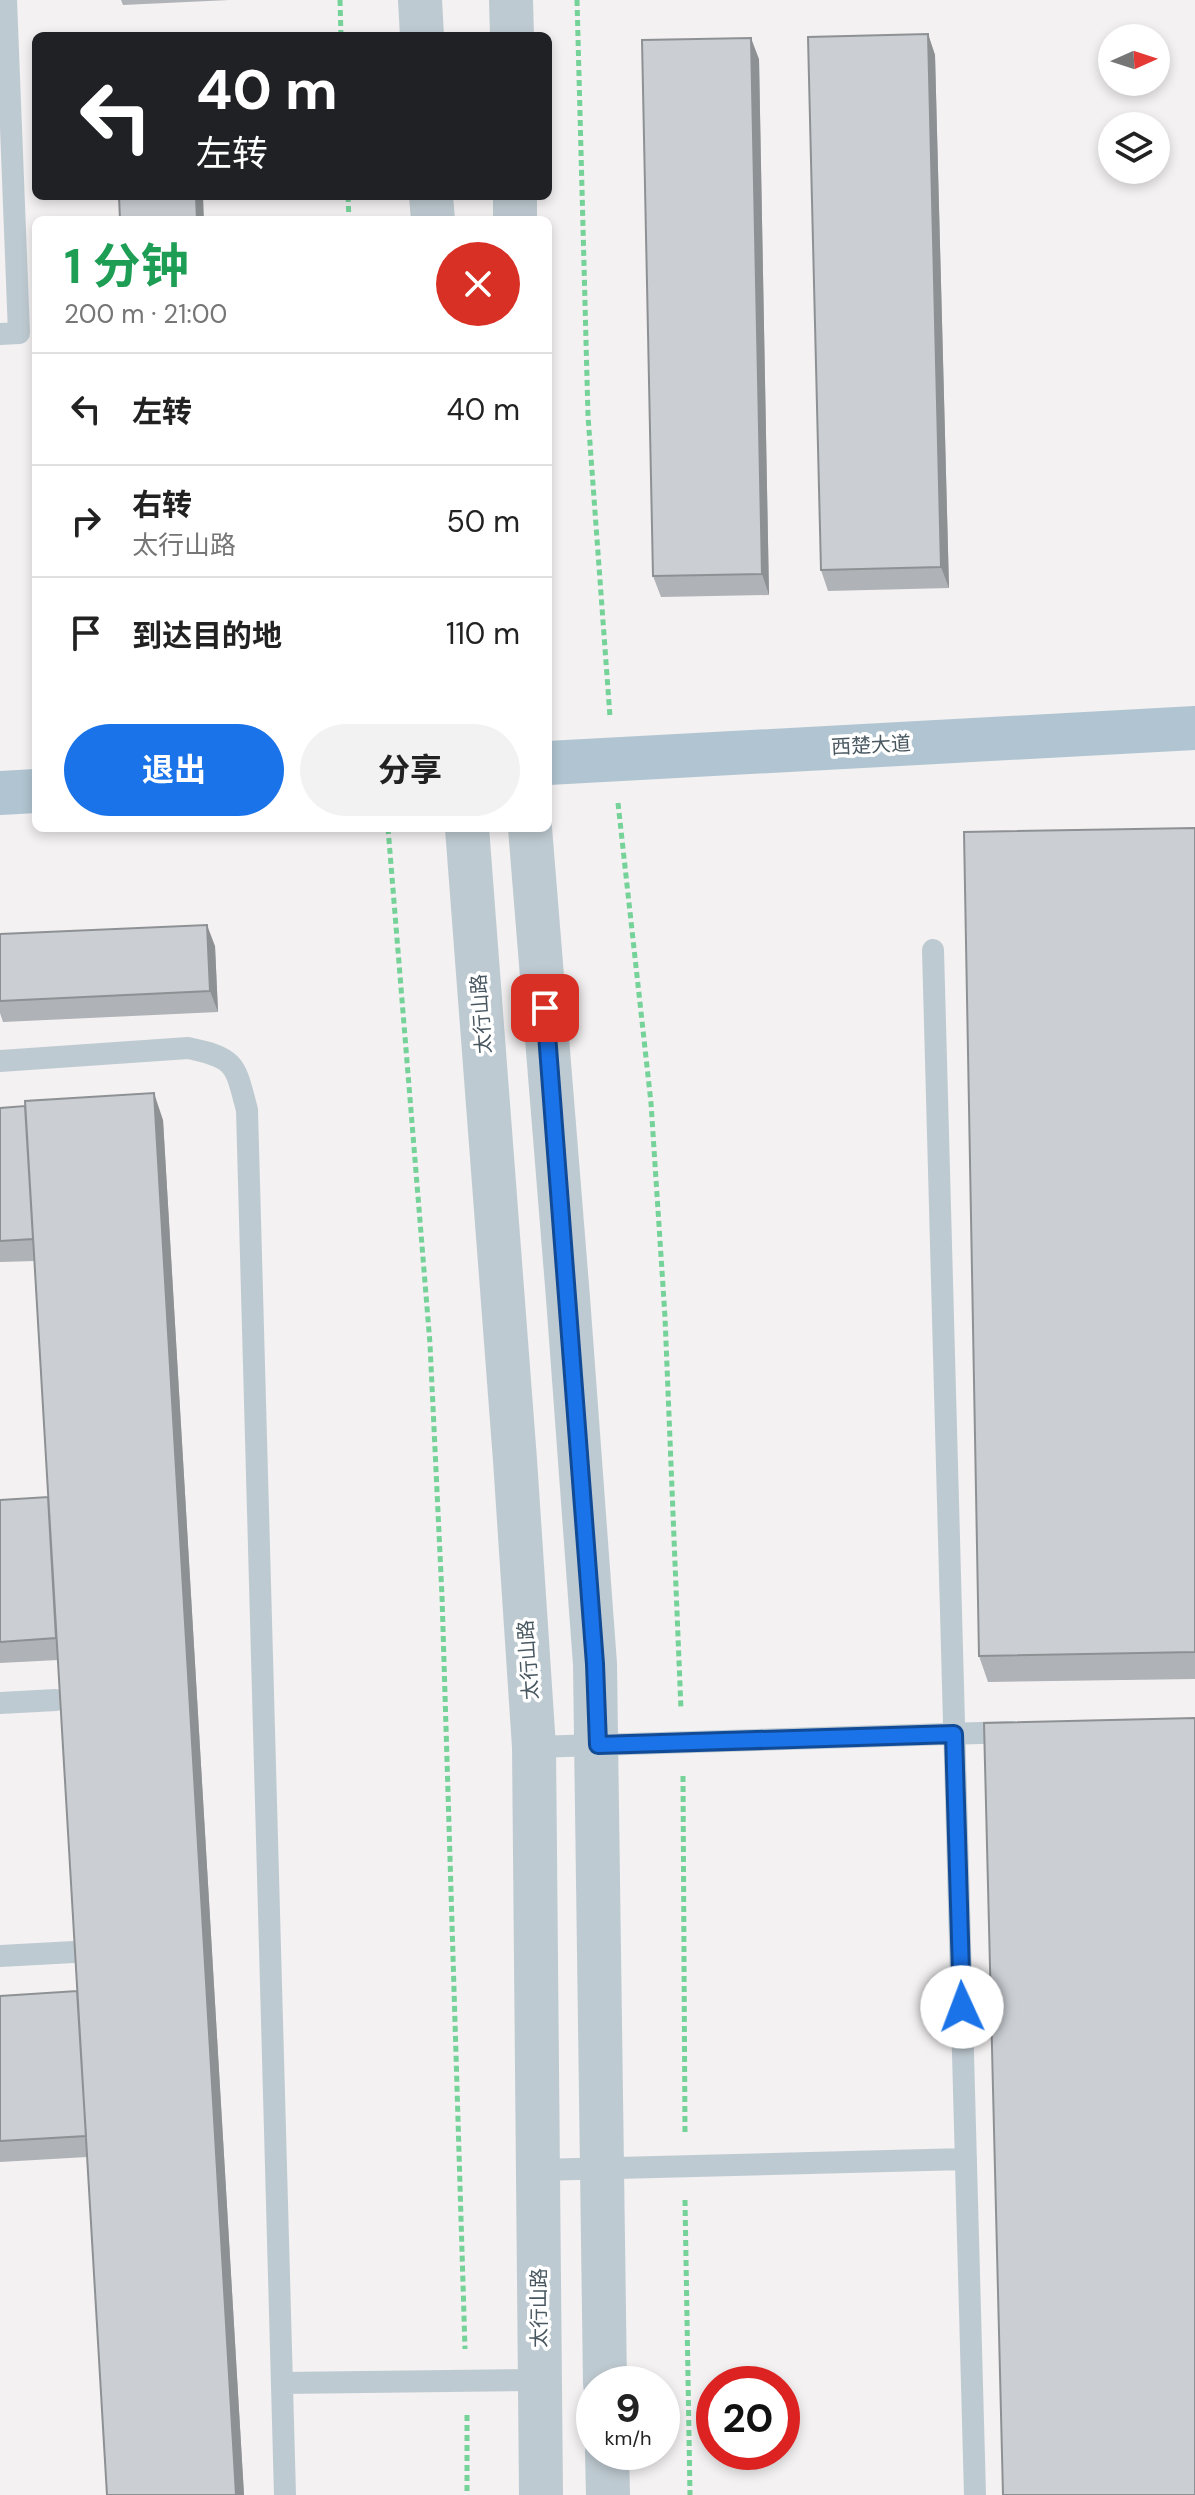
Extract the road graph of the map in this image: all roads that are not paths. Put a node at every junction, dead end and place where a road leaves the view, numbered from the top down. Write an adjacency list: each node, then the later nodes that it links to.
1 (6, 0): 6 (lane)
2 (420, 0): 4 (street)
3 (511, 0): 5 (street)
4 (422, 32)
5 (512, 32)
6 (0, 334)
7 (1195, 728): 8 (main road, 西楚大道)
8 (552, 763)
9 (32, 791): 10 (main road)
10 (0, 793)
11 (467, 832): 20 (street, 太行山路)
12 (530, 832): 19 (street)
13 (933, 950): 18 (lane)
14 (0, 1061): 28 (lane)
15 (56, 1700): 16 (lane)
16 (0, 1703)
17 (1030, 1731): 18 (lane)
18 (954, 1734): 19 (lane); 23 (lane)
19 (598, 1745): 20 (lane); 24 (street)
20 (534, 1747): 25 (street, 太行山路)
21 (74, 1952): 22 (lane)
22 (0, 1956)
23 (966, 2159): 24 (lane); 33 (lane)
24 (601, 2168): 25 (lane); 26 (street)
25 (538, 2170): 27 (street, 太行山路)
26 (605, 2366)
27 (540, 2380): 28 (lane); 31 (street, 太行山路)
28 (282, 2383): 30 (lane)
29 (607, 2470): 32 (street)
30 (285, 2495)
31 (541, 2495)
32 (608, 2495)
33 (975, 2495)

